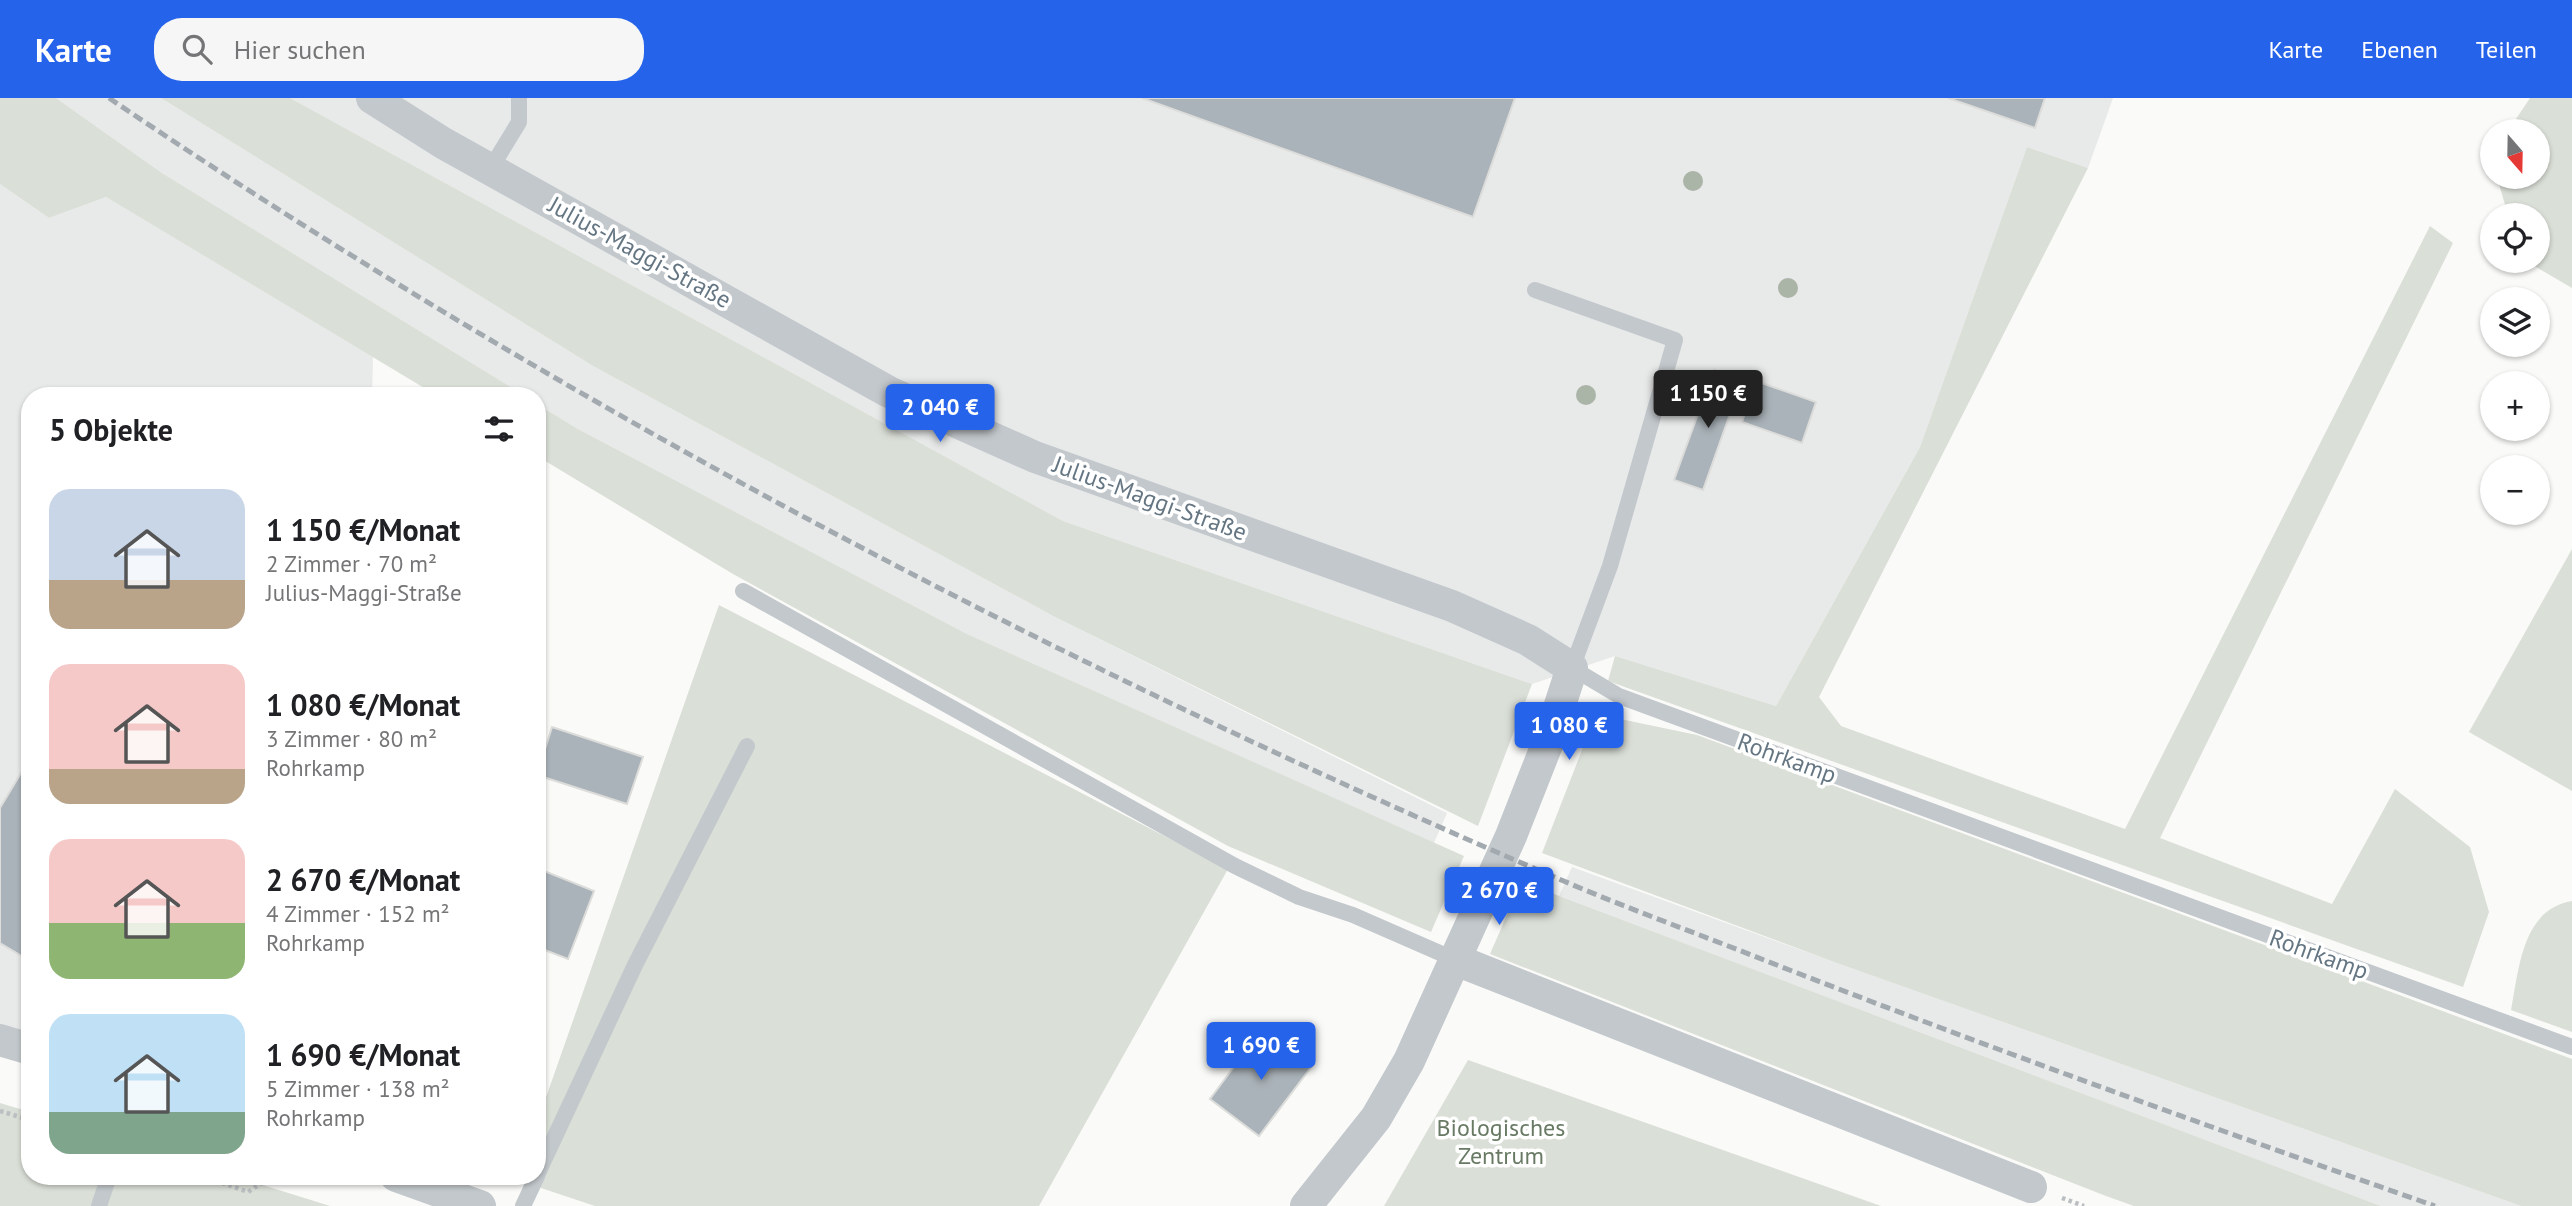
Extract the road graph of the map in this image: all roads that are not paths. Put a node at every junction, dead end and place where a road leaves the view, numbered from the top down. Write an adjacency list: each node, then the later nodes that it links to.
1 (372, 98): 3 (street, Julius-Maggi-Straße)
2 (519, 98): 3 (lane)
3 (491, 168): 6 (street, Julius-Maggi-Straße)
4 (1535, 290): 6 (lane)
5 (743, 591): 8 (lane)
6 (1572, 668): 8 (street); 11 (lane, Rohrkamp)
7 (747, 746): 12 (lane)
8 (1455, 960): 16 (street); 20 (street)
9 (0, 1040): 10 (street)
10 (21, 1046)
11 (2572, 1047)
12 (546, 1157)
13 (106, 1185): 17 (lane)
14 (421, 1185): 18 (street)
15 (533, 1185): 19 (lane)
16 (2031, 1187)
17 (99, 1206)
18 (480, 1206)
19 (523, 1206)
20 (1306, 1206)

